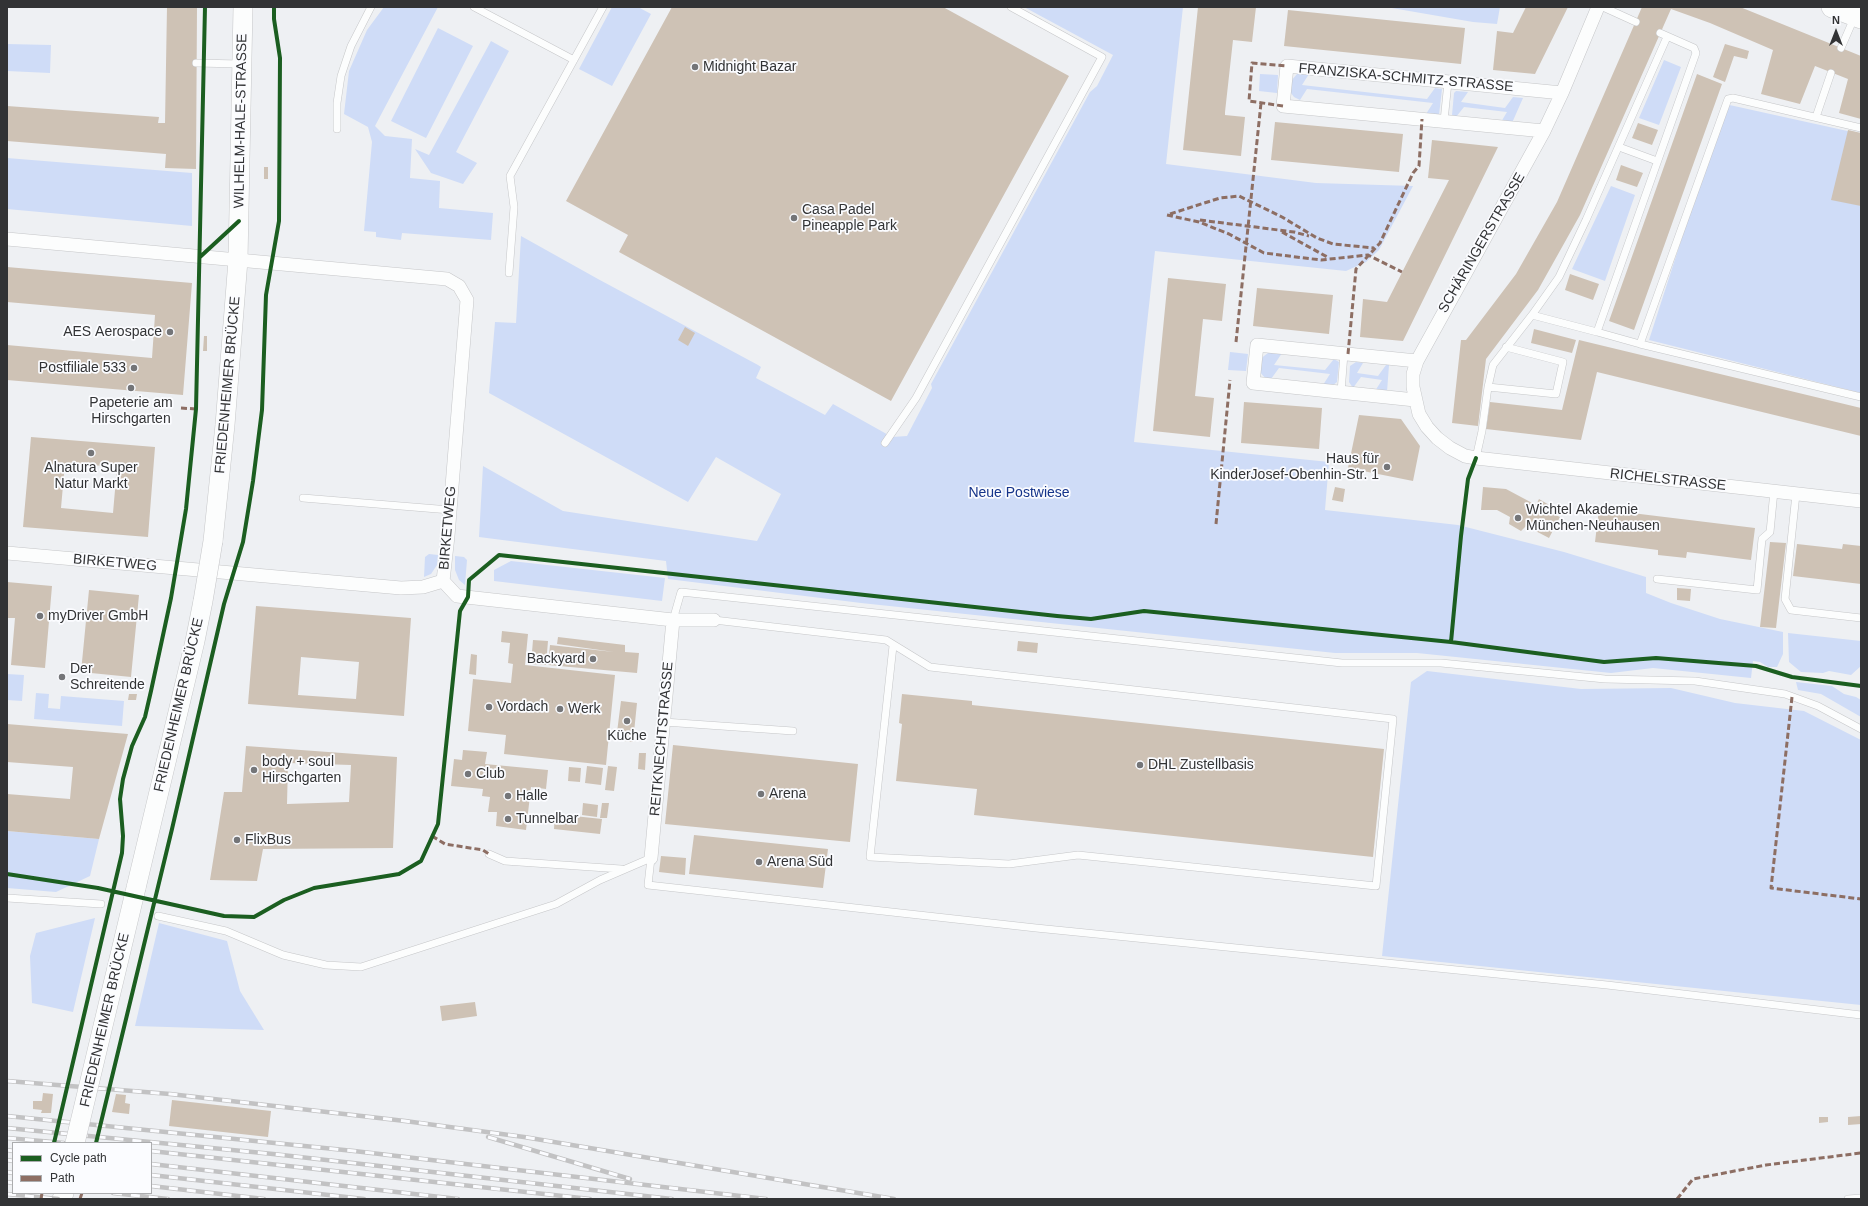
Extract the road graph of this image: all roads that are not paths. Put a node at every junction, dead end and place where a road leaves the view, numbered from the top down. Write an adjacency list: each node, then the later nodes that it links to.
1 (243, 7): 14 (main road, WILHELM-HALE-STRASSE)
2 (371, 7): 21 (lane)
3 (475, 7): 12 (lane)
4 (602, 7): 12 (lane)
5 (1011, 7): 38 (lane)
6 (1598, 7): 17 (street, SCHÄRINGERSTRASSE)
7 (1603, 7): 10 (lane)
8 (1832, 7): 9 (main road)
9 (1858, 17): 11 (lane)
10 (1636, 22)
11 (1841, 48)
12 (574, 60): 27 (lane)
13 (196, 63): 14 (lane)
14 (242, 64): 26 (main road, WILHELM-HALE-STRASSE)
15 (1831, 73): 18 (lane)
16 (1448, 82): 17 (street, FRANZISKA-SCHMITZ-STRASSE); 19 (lane); 19 (street, FRANZISKA-SCHMITZ-STRASSE)
17 (1562, 93): 22 (street, SCHÄRINGERSTRASSE)
18 (1816, 117): 20 (lane); 30 (lane)
19 (1444, 121): 22 (street, FRANZISKA-SCHMITZ-STRASSE)
20 (1861, 128)
21 (337, 129)
22 (1544, 131): 33 (street, SCHÄRINGERSTRASSE)
23 (1619, 147): 24 (lane); 24 (lane); 28 (lane)
24 (1657, 161): 29 (lane)
25 (7, 238): 26 (street, BIRKETWEG)
26 (238, 260): 44 (street, BIRKETWEG); 62 (main road, FRIEDENHEIMER BRÜCKE, bridge)
27 (509, 273)
28 (1532, 315): 29 (lane); 31 (lane)
29 (1597, 332): 30 (lane)
30 (1640, 344): 36 (lane)
31 (1506, 348): 34 (lane); 34 (lane)
32 (1344, 354): 33 (street); 35 (lane); 35 (street)
33 (1417, 361): 37 (street, SCHÄRINGERSTRASSE)
34 (1488, 388): 39 (lane)
35 (1341, 392): 37 (street)
36 (1861, 397)
37 (1416, 400): 39 (street, SCHÄRINGERSTRASSE)
38 (885, 442)
39 (1476, 458): 40 (street, RICHELSTRASSE)
40 (1774, 491): 41 (street, RICHELSTRASSE); 46 (lane)
41 (1796, 494): 43 (street, RICHELSTRASSE); 48 (lane)
42 (303, 498): 44 (lane)
43 (1861, 501)
44 (450, 510): 47 (street, BIRKETWEG)
45 (7, 553): 47 (street, BIRKETWEG)
46 (1657, 579)
47 (443, 581): 49 (street)
48 (1861, 618)
49 (673, 620): 50 (street); 52 (street, REITKNECHTSTRASSE); 53 (lane)
50 (714, 620): 51 (lane)
51 (893, 646): 51 (lane)
52 (664, 722): 54 (lane); 56 (street, REITKNECHTSTRASSE)
53 (1861, 729)
54 (793, 731)
55 (489, 854): 57 (lane)
56 (650, 858): 57 (lane); 61 (lane)
57 (623, 869): 60 (lane)
58 (7, 898): 59 (lane)
59 (102, 904)
60 (158, 916)
61 (1861, 1015)
62 (75, 1142)
63 (1861, 1198): 64 (lane)
64 (1848, 1199)

